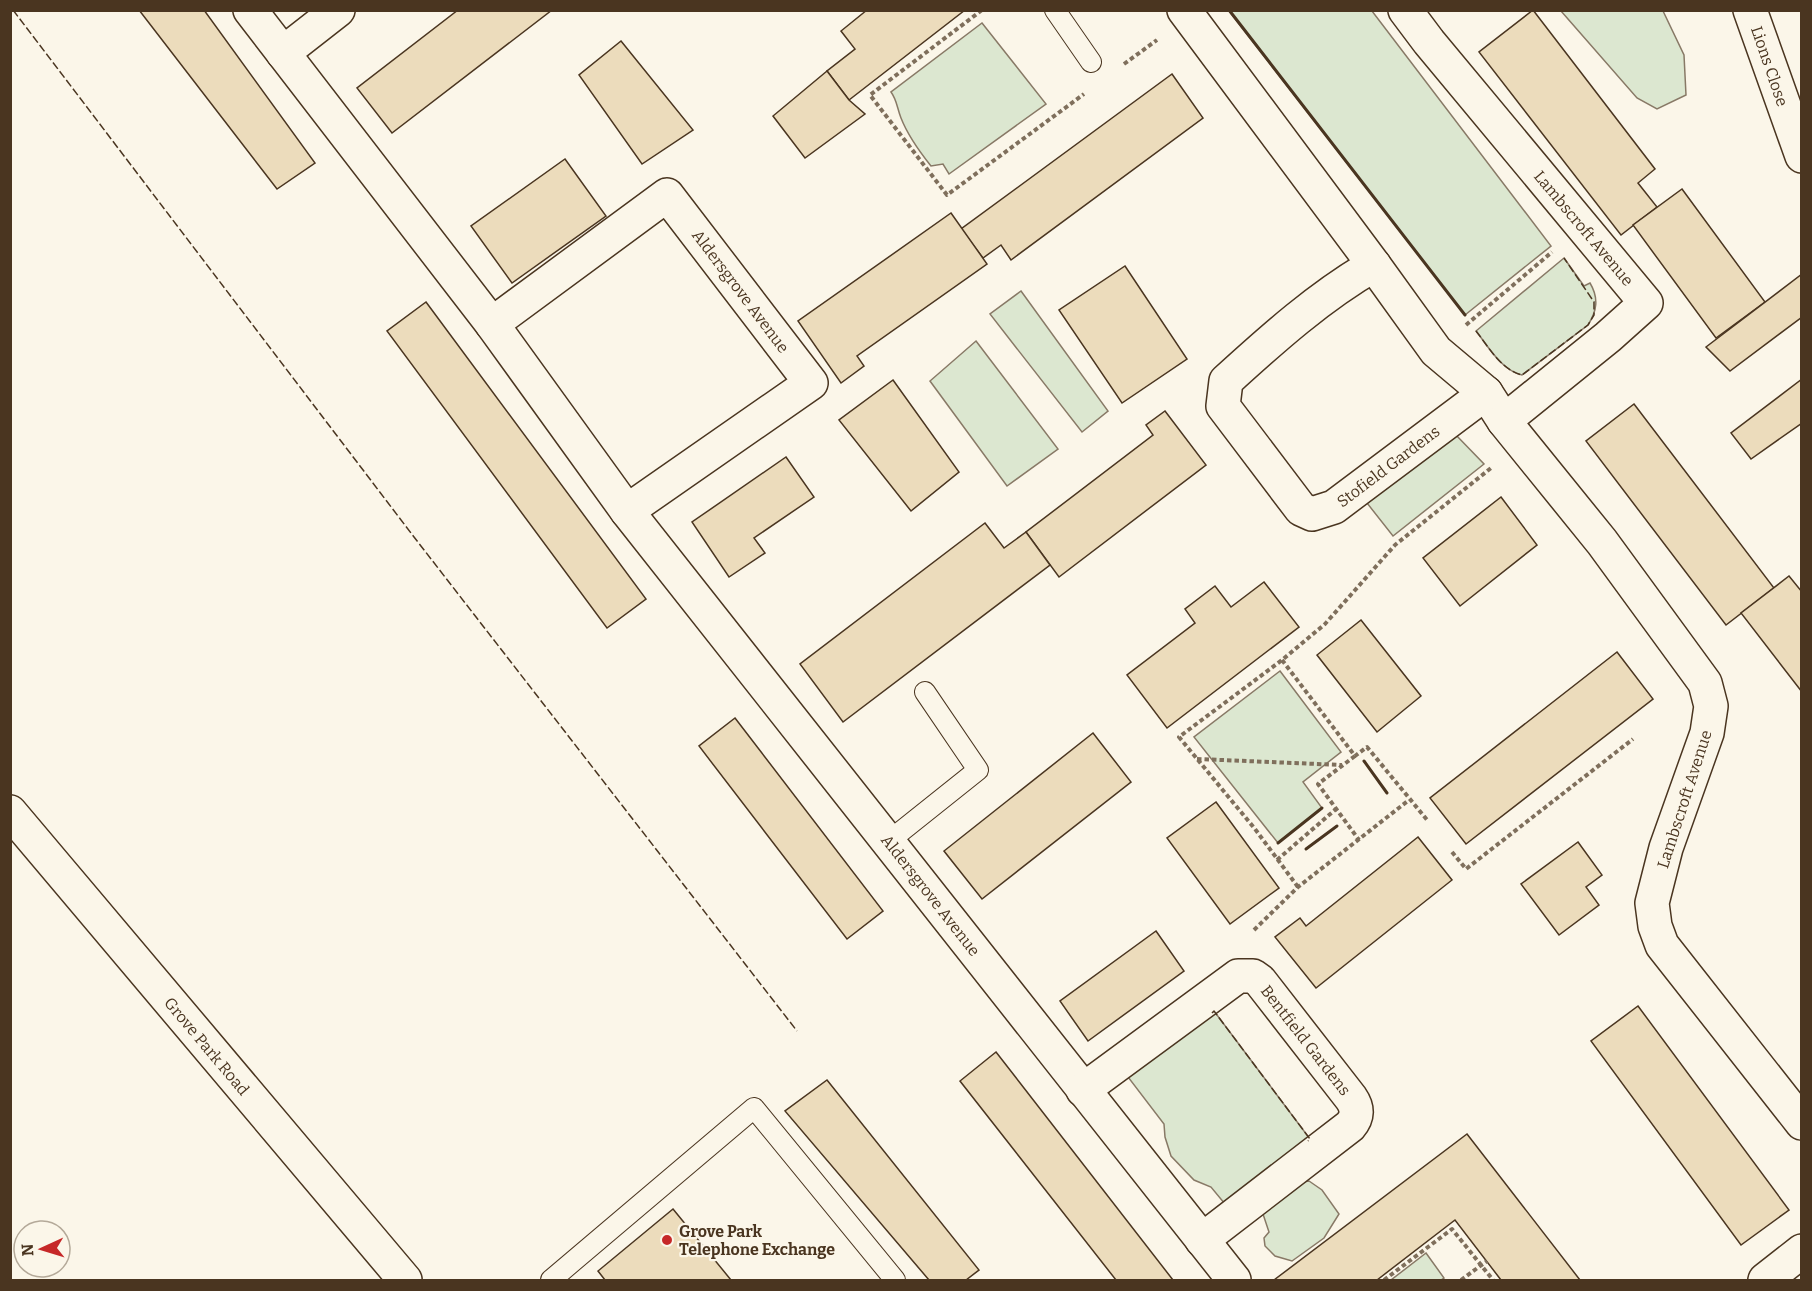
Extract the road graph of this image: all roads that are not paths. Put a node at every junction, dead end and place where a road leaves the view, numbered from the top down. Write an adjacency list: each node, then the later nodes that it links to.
1 (250, 10): 7 (street, Aldersgrove Avenue)
2 (338, 10): 7 (street)
3 (1055, 10): 8 (lane)
4 (1184, 10): 10 (street, Lambscroft Avenue)
5 (1405, 10): 13 (street, Lambscroft Avenue)
6 (1750, 10): 9 (street, Lions Close)
7 (283, 53): 11 (street, Aldersgrove Avenue)
8 (1091, 62)
9 (1802, 156)
10 (1374, 265): 12 (street, Lambscroft Avenue); 12 (street, Stofield Gardens)
11 (492, 324): 14 (street, Aldersgrove Avenue); 14 (street, Aldersgrove Avenue)
12 (1485, 393): 13 (street, Lambscroft Avenue)
13 (1513, 431): 19 (street, Lambscroft Avenue)
14 (627, 511): 17 (street, Aldersgrove Avenue)
15 (925, 692): 17 (lane)
16 (10, 812): 22 (street, Grove Park Road)
17 (889, 841): 18 (street, Aldersgrove Avenue)
18 (1083, 1090): 20 (street, Aldersgrove Avenue); 20 (street, Bentfield Gardens)
19 (1801, 1122)
20 (1202, 1240): 25 (street, Aldersgrove Avenue)
21 (1802, 1251): 26 (street)
22 (405, 1281)
23 (551, 1281): 24 (lane)
24 (895, 1281)
25 (1234, 1281)
26 (1765, 1281)

